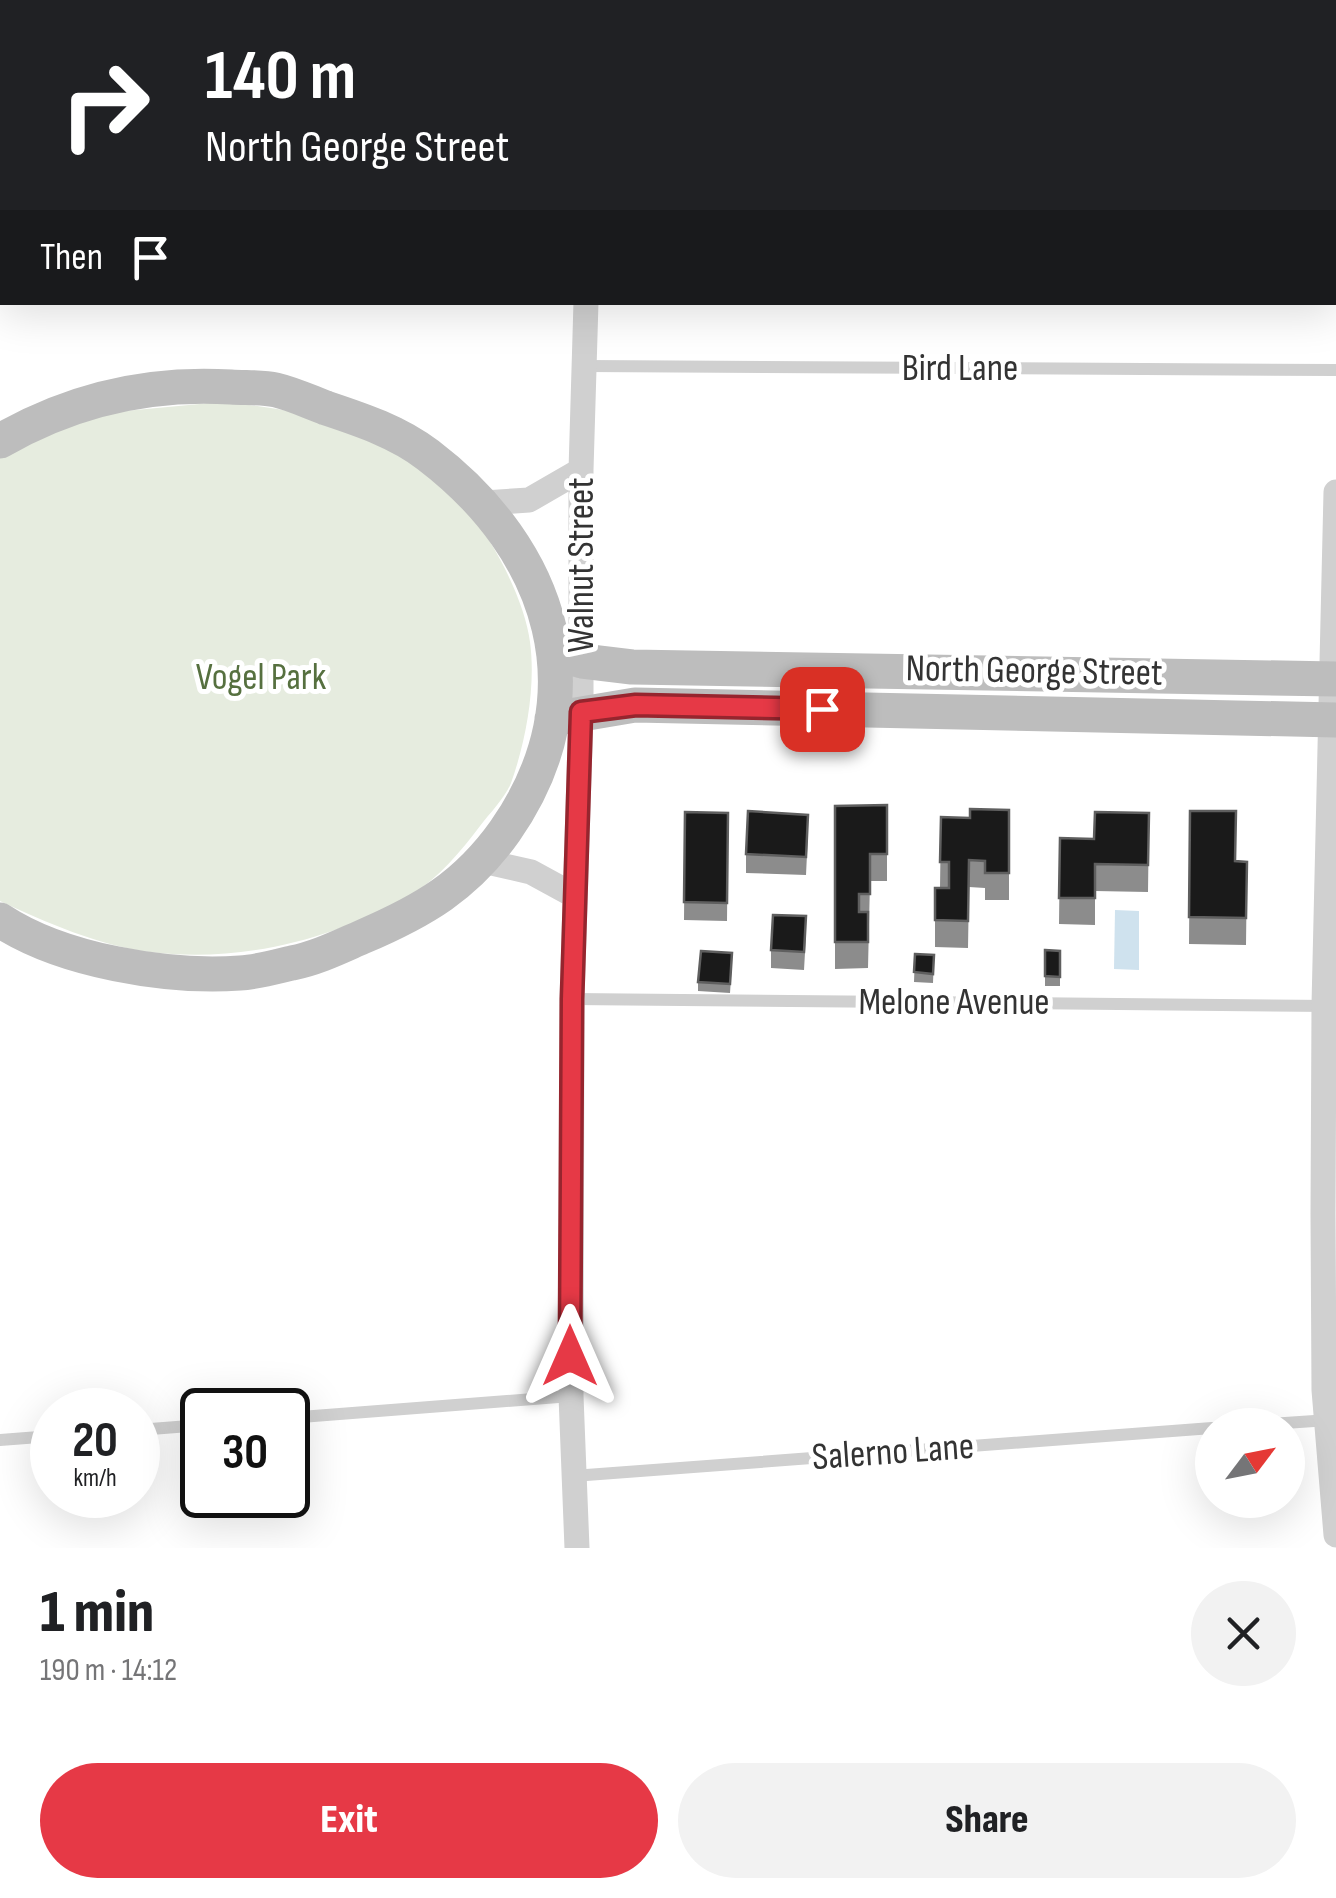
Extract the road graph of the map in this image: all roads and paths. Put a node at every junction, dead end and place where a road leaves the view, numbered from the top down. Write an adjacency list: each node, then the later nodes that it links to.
1 (586, 305): 2 (street, Walnut Street)
2 (585, 366): 3 (lane, Bird Lane); 5 (street, Walnut Street)
3 (1336, 370)
4 (0, 441): 7 (street)
5 (581, 470): 7 (street); 8 (street, Walnut Street)
6 (1336, 492): 9 (street)
7 (484, 504): 8 (street)
8 (568, 657): 9 (street, North George Street); 10 (street)
9 (1334, 679): 11 (street)
10 (566, 716): 11 (street, North George Street); 12 (street); 13 (street)
11 (1333, 720): 16 (street)
12 (483, 861): 13 (street); 14 (street)
13 (575, 896): 15 (street)
14 (0, 920)
15 (572, 999): 16 (lane, Melone Avenue); 17 (street)
16 (1330, 1006): 19 (street)
17 (570, 1396): 18 (lane); 24 (street)
18 (310, 1416)
19 (1331, 1419): 20 (lane); 25 (street)
20 (1305, 1421)
21 (1195, 1429): 24 (lane, Salerno Lane)
22 (30, 1438): 23 (lane)
23 (0, 1440)
24 (573, 1476): 26 (street)
25 (1336, 1536)
26 (577, 1548)

